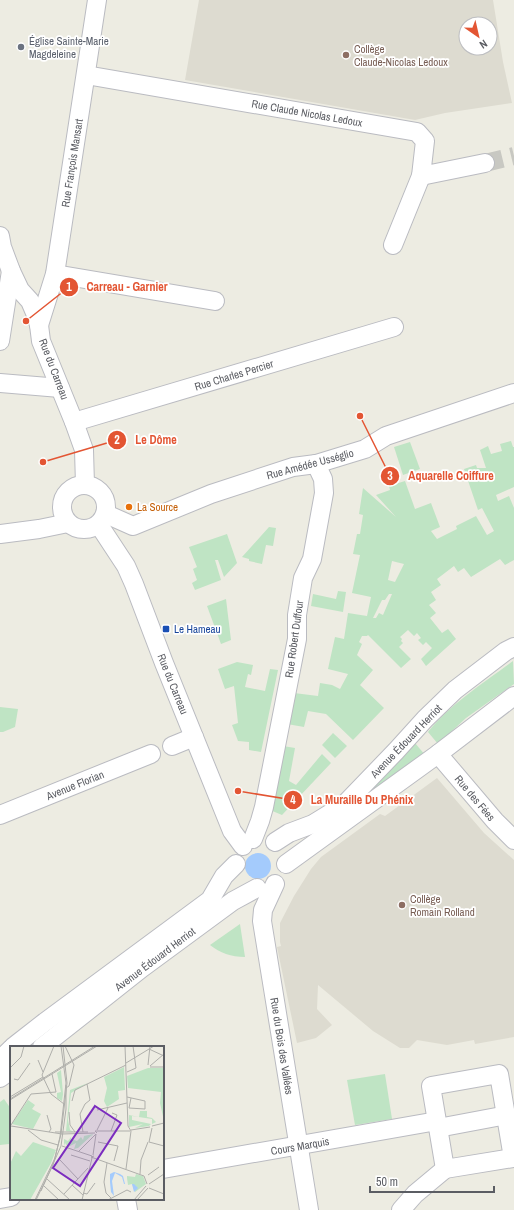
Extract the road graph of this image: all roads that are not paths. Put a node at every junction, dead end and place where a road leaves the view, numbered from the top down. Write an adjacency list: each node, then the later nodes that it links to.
1 (97, 0): 2 (street, Rue François Mansart)
2 (86, 75): 4 (street, Rue Claude Nicolas Ledoux); 8 (street, Rue François Mansart)
3 (485, 163): 4 (street)
4 (421, 176): 6 (street, Rue Claude Nicolas Ledoux)
5 (1, 243): 7 (street, Rue du Carreau)
6 (393, 245)
7 (11, 271): 10 (street, Rue du Carreau); 12 (street)
8 (55, 274): 9 (street); 10 (street, Rue François Mansart)
9 (215, 301)
10 (39, 325): 14 (street, Rue du Carreau)
11 (394, 327): 16 (street, Rue Charles Percier)
12 (0, 341)
13 (0, 383): 14 (street)
14 (60, 388): 16 (street, Rue du Carreau)
15 (514, 393): 17 (street, Rue Amédée Usséglio)
16 (74, 422): 18 (street, Rue du Carreau)
17 (316, 464): 19 (street, Rue Amédée Usséglio); 30 (street, Rue Robert Duffour)
18 (85, 485): 19 (street); 20 (street)
19 (102, 519): 20 (street); 24 (street, Rue du Carreau)
20 (68, 523): 21 (street)
21 (0, 534)
22 (511, 651): 31 (street, Avenue Édouard Herriot)
23 (514, 696): 27 (street, Avenue Édouard Herriot)
24 (194, 737): 25 (street); 30 (street, Rue du Carreau)
25 (172, 746)
26 (151, 754): 28 (street, Avenue Florian)
27 (438, 754): 29 (street, Rue des Fées); 33 (street, Avenue Édouard Herriot)
28 (0, 815)
29 (514, 840)
30 (248, 842): 31 (street); 32 (street)
31 (275, 842): 33 (street)
32 (236, 864): 35 (street); 36 (street, Avenue Édouard Herriot)
33 (286, 864): 34 (street)
34 (275, 884): 35 (street); 46 (street, Rue du Bois des Vallées)
35 (257, 888): 37 (street, Avenue Édouard Herriot)
36 (119, 968): 37 (street, Avenue Édouard Herriot); 38 (street, Avenue Édouard Herriot)
37 (63, 1041): 39 (street, Avenue Édouard Herriot)
38 (15, 1046)
39 (46, 1046)
40 (10, 1050): 41 (street, Avenue Édouard Herriot)
41 (0, 1060)
42 (10, 1071): 43 (street)
43 (0, 1078)
44 (507, 1115): 45 (street, Cours Marquis); 45 (street); 48 (street)
45 (438, 1125): 46 (street, Cours Marquis); 48 (street)
46 (298, 1145): 47 (street, Cours Marquis); 53 (street, Rue du Bois des Vallées)
47 (164, 1169)
48 (445, 1169): 54 (street)
49 (10, 1196): 50 (street)
50 (0, 1199)
51 (126, 1200): 52 (street)
52 (128, 1210)
53 (309, 1210)
54 (401, 1210)

